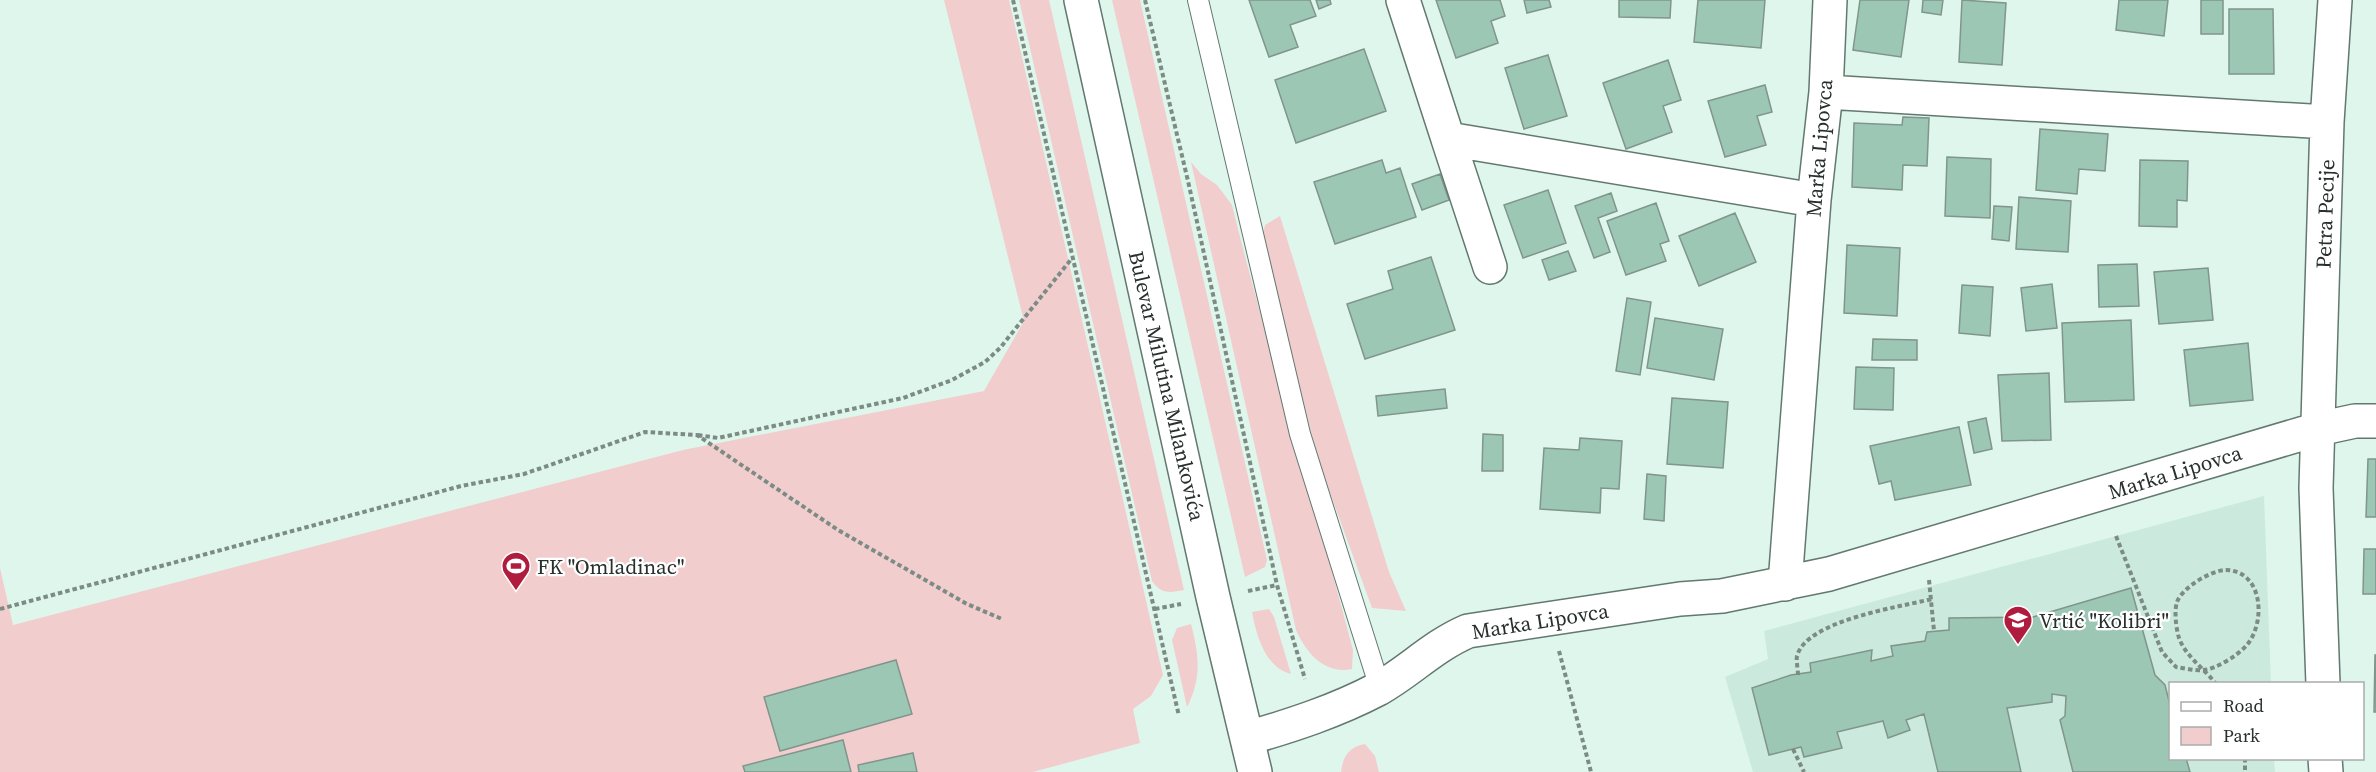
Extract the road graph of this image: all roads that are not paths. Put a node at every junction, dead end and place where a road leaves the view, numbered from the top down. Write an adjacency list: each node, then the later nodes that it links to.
1 (1081, 0): 16 (street, Bulevar Milutina Milankovića)
2 (1198, 0): 15 (lane)
3 (1403, 0): 8 (street)
4 (1830, 0): 6 (street, Marka Lipovca)
5 (2335, 0): 7 (street, Petra Pecije)
6 (1826, 92): 7 (street); 9 (street, Marka Lipovca)
7 (2327, 122): 12 (street, Petra Pecije)
8 (1448, 139): 9 (street); 10 (street)
9 (1814, 200): 13 (street, Marka Lipovca)
10 (1490, 267)
11 (2376, 421): 12 (street, Marka Lipovca)
12 (2318, 429): 13 (street, Marka Lipovca); 14 (street)
13 (1785, 584): 15 (street, Marka Lipovca)
14 (2323, 682)
15 (1380, 688): 16 (street, Marka Lipovca)
16 (1248, 738): 17 (street, Bulevar Milutina Milankovića)
17 (1255, 772)

